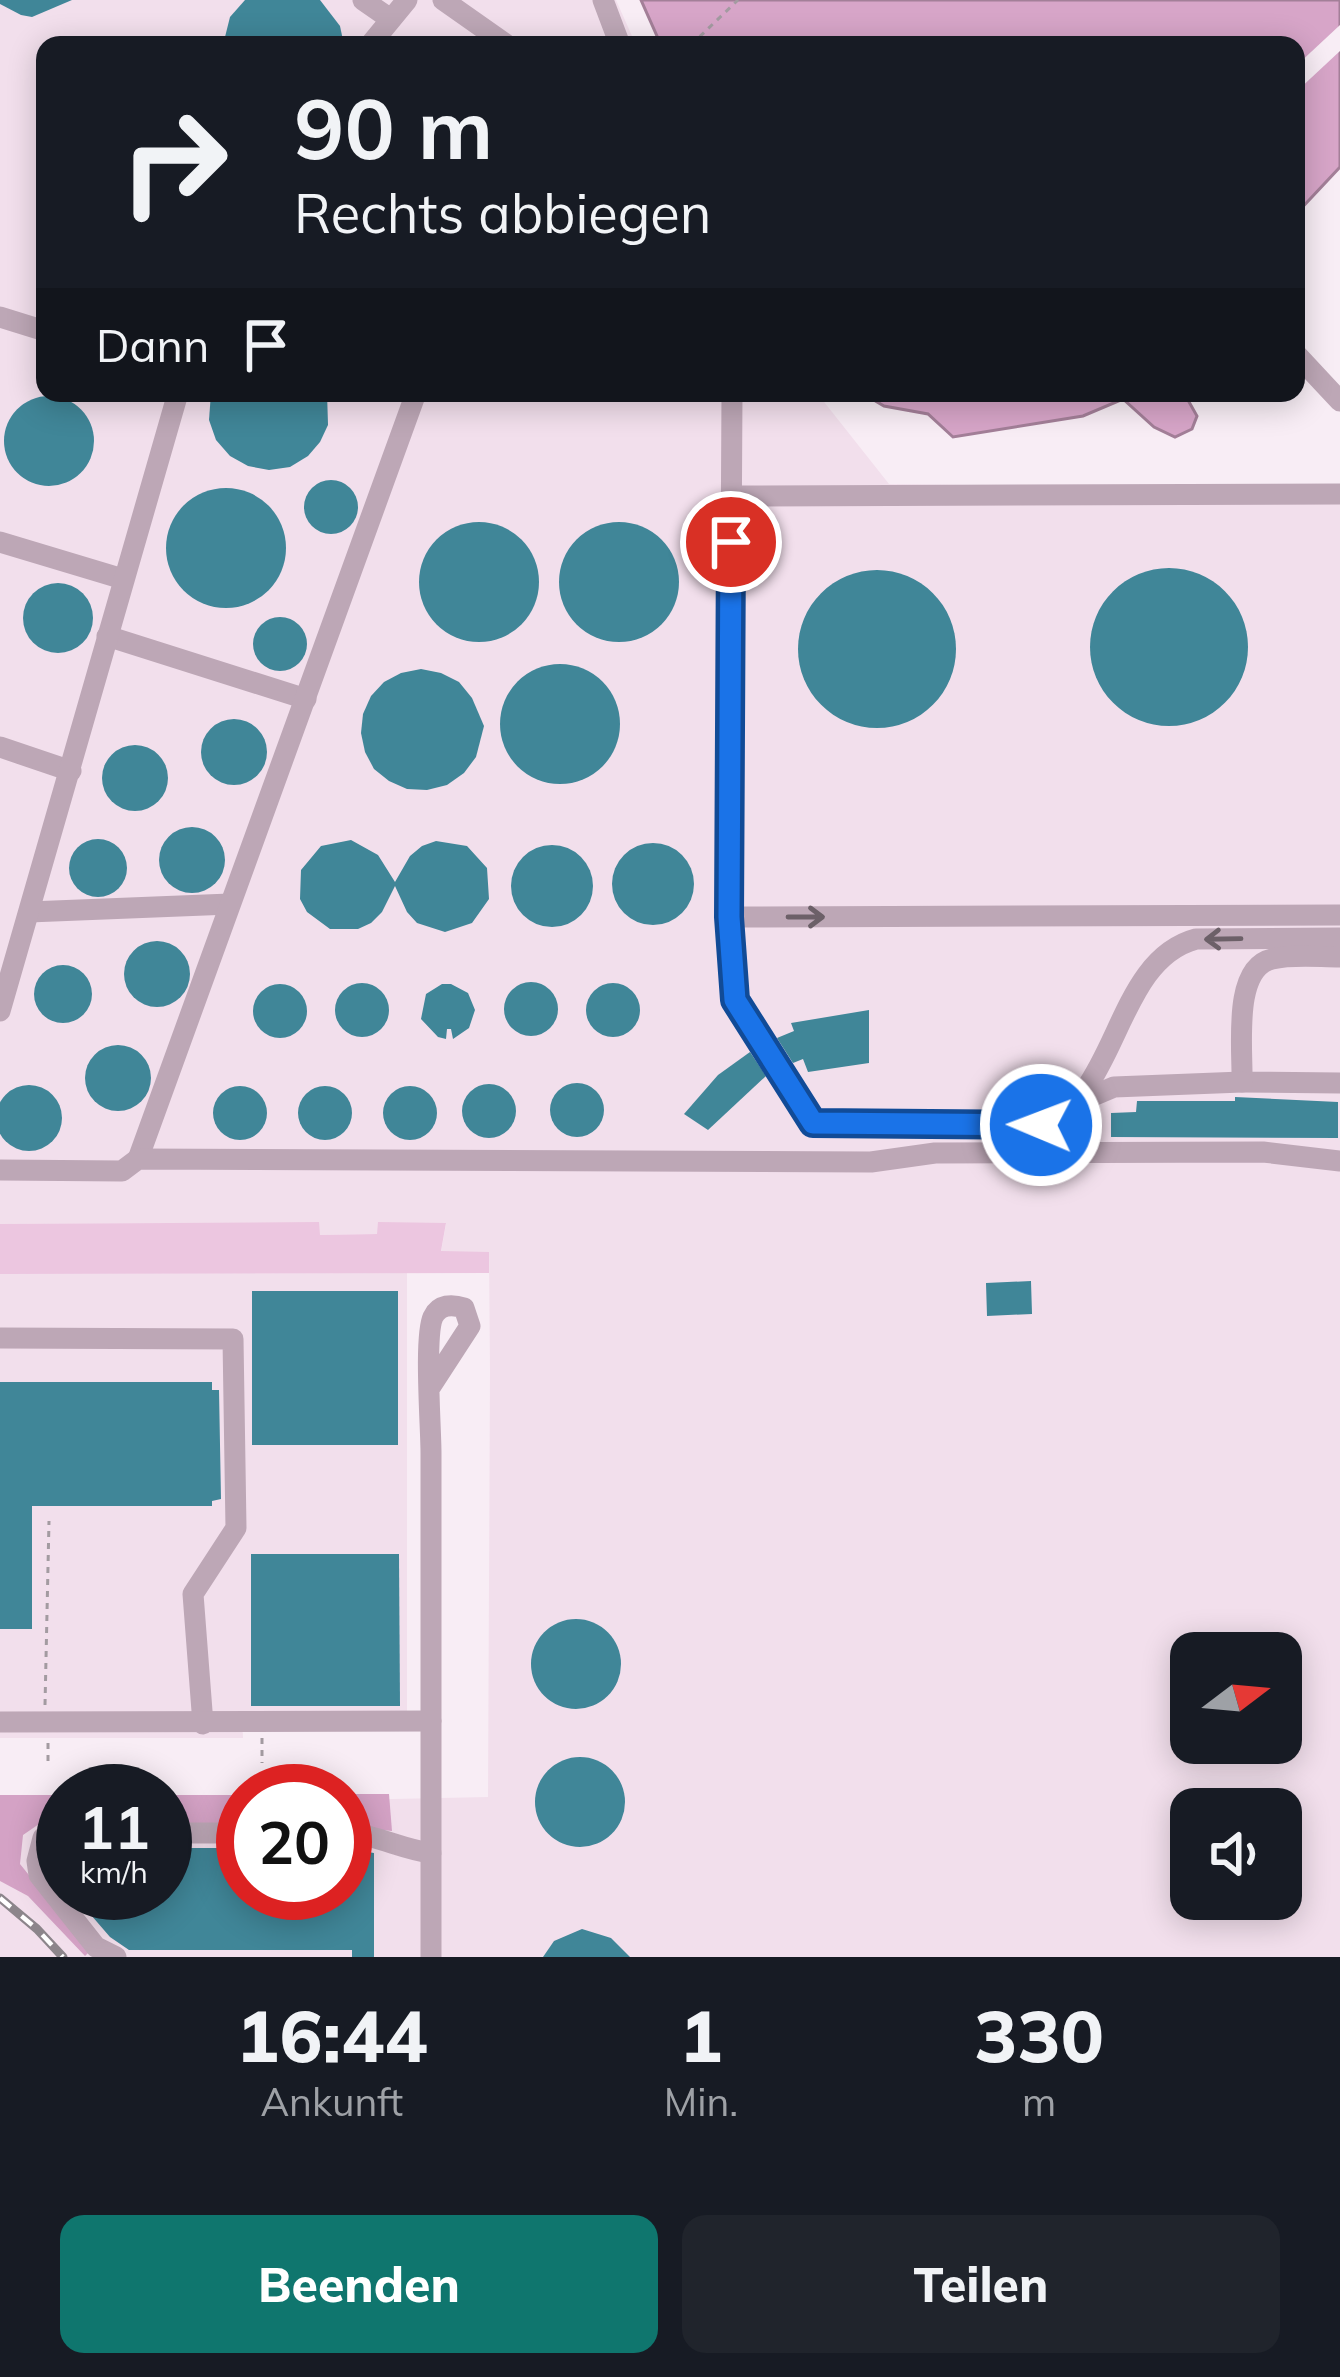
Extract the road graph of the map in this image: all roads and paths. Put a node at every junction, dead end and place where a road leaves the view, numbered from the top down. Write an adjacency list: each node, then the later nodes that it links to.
1 (363, 0): 6 (street)
2 (407, 0): 6 (street)
3 (443, 0): 8 (street)
4 (603, 0): 9 (street)
5 (738, 0): 10 (path)
6 (389, 19): 7 (street)
7 (377, 36)
8 (494, 36)
9 (617, 36)
10 (700, 36)
11 (0, 317): 12 (street)
12 (36, 328)
13 (1305, 364): 14 (street)
14 (1340, 401)
15 (175, 402): 21 (street)
16 (413, 402): 23 (street)
17 (732, 402): 19 (street)
18 (1340, 494): 19 (street)
19 (732, 496): 29 (street)
20 (0, 542): 21 (street)
21 (123, 579): 22 (street)
22 (107, 636): 23 (street); 25 (street)
23 (306, 699): 26 (street)
24 (0, 747): 25 (street)
25 (70, 771): 27 (street)
26 (230, 904): 27 (street); 36 (street)
27 (29, 912): 32 (street)
28 (1340, 915): 29 (street, one-way to 28)
29 (729, 917): 35 (street)
30 (1340, 938): 35 (street, one-way to 35)
31 (1340, 957): 33 (street)
32 (0, 1011)
33 (1242, 1082): 34 (street); 35 (street)
34 (1340, 1082)
35 (1076, 1103)
36 (138, 1159): 37 (street); 38 (street)
37 (1340, 1161)
38 (0, 1170)
39 (0, 1338): 45 (street)
40 (431, 1386): 43 (street)
41 (49, 1521): 42 (path)
42 (47, 1721): 44 (street); 45 (street); 47 (path)
43 (431, 1721): 46 (street); 50 (street)
44 (0, 1722)
45 (202, 1724): 46 (street)
46 (262, 1724): 48 (path)
47 (48, 1762)
48 (262, 1763)
49 (372, 1835): 50 (street)
50 (431, 1852): 53 (street)
51 (75, 1920): 52 (street)
52 (116, 1957)
53 (431, 1957)

